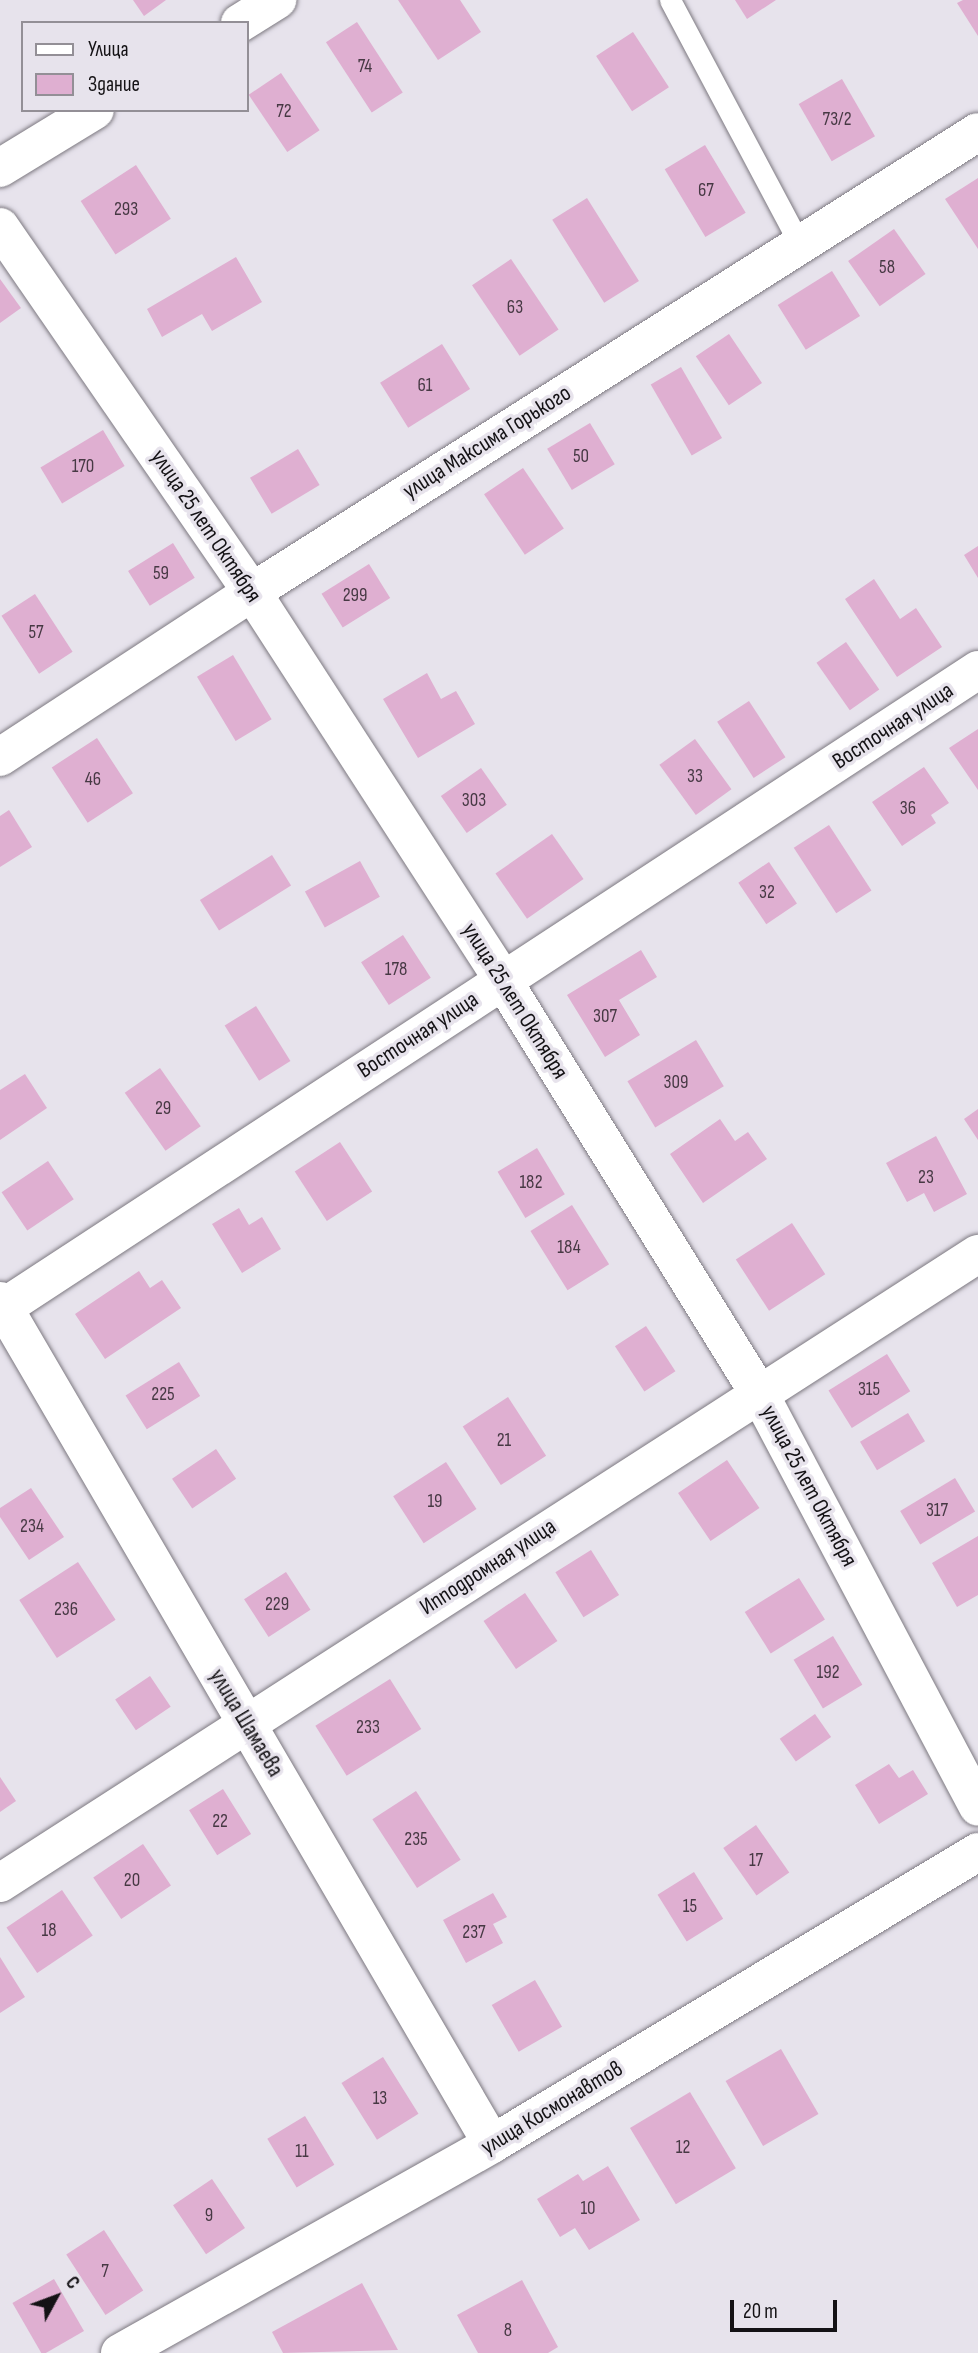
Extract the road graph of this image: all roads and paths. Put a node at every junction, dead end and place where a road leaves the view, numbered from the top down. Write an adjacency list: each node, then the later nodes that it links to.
1 (277, 0): 3 (street)
2 (670, 0): 8 (lane)
3 (243, 21)
4 (92, 112): 6 (street)
5 (978, 132): 8 (street, улица Максима Горького)
6 (0, 168)
7 (0, 227): 9 (street, улица 25 лет Октября)
8 (800, 244): 9 (street, улица Максима Горького)
9 (252, 592): 11 (street, улица Максима Горького); 12 (street, улица 25 лет Октября)
10 (978, 670): 12 (street, Восточная улица)
11 (0, 757)
12 (502, 979): 14 (street, Восточная улица); 15 (street, улица 25 лет Октября)
13 (978, 1254): 15 (street, Ипподромная улица)
14 (1, 1306): 16 (street, улица Шамаева)
15 (759, 1393): 16 (street, Ипподромная улица); 17 (street, улица 25 лет Октября)
16 (245, 1722): 19 (street, Ипподромная улица); 20 (street, улица Шамаева)
17 (978, 1807)
18 (978, 1852): 20 (street, улица Космонавтов)
19 (0, 1883)
20 (492, 2144): 21 (street, улица Космонавтов)
21 (120, 2353)

